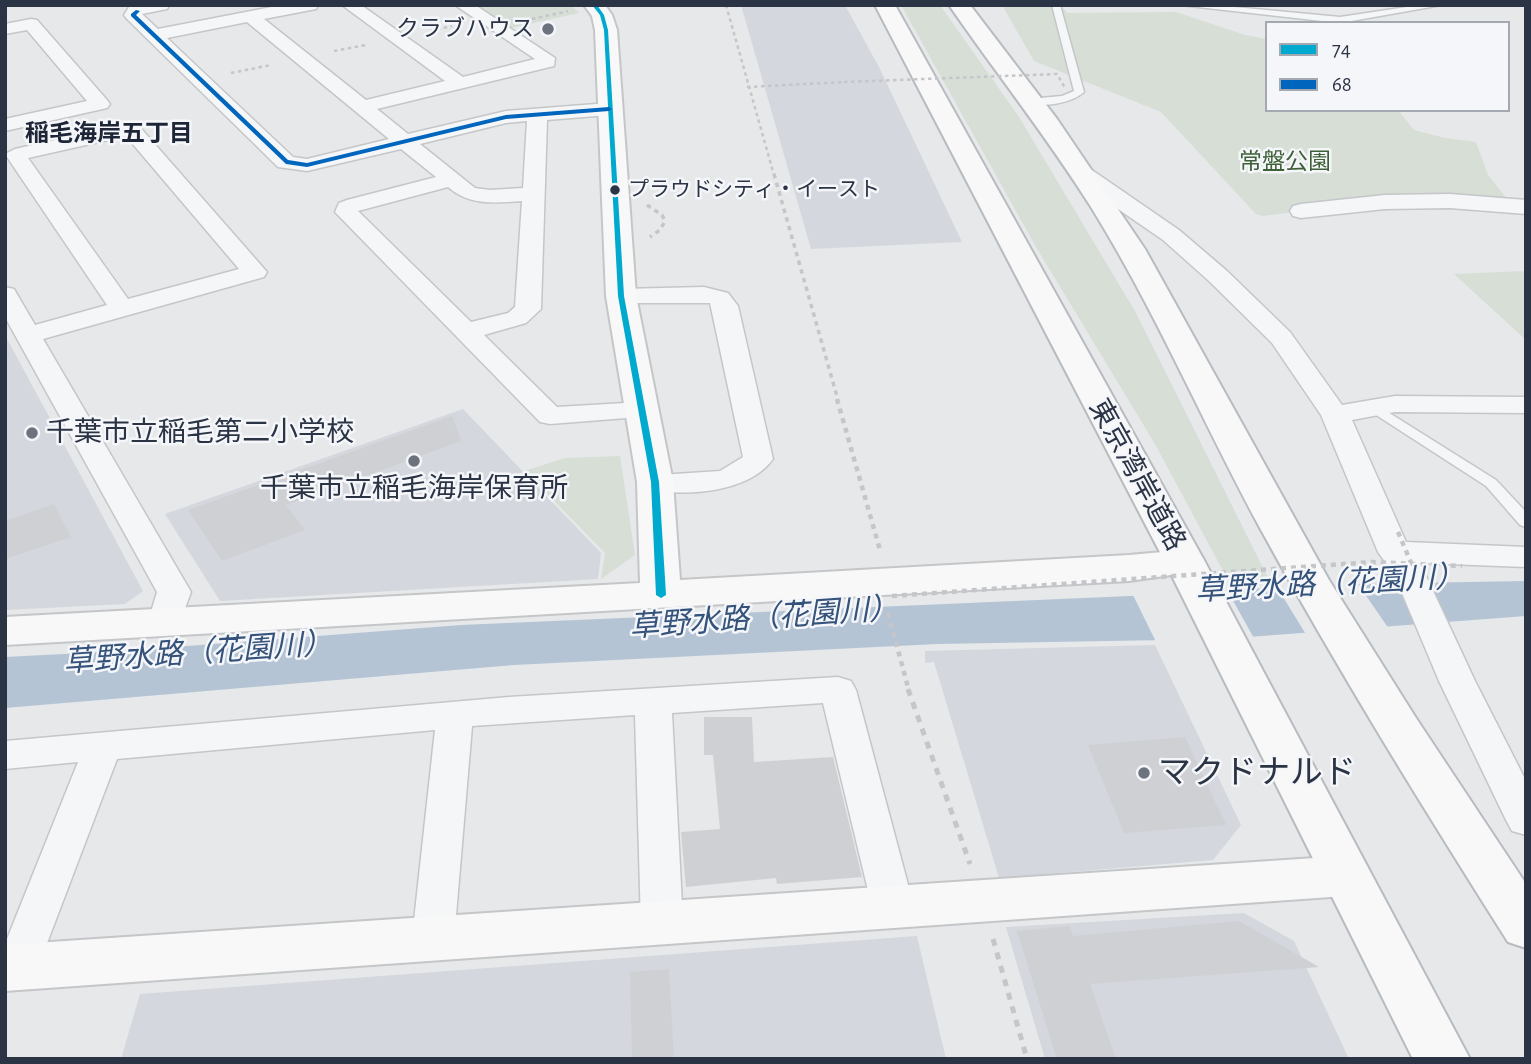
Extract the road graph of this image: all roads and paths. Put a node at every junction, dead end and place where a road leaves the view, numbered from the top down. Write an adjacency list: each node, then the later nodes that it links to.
1 (161, 5): 16 (street)
2 (310, 5): 13 (street)
3 (350, 5): 18 (street)
4 (463, 5): 14 (street)
5 (726, 5): 22 (path)
6 (885, 5): 56 (main road, 東京湾岸道路)
7 (959, 5): 17 (main road)
8 (966, 5): 17 (street)
9 (1056, 5): 24 (lane)
10 (1184, 5): 11 (lane)
11 (1438, 5)
12 (581, 8): 14 (path); 26 (main road)
13 (251, 17): 16 (street); 19 (street)
14 (491, 23): 18 (path); 21 (street)
15 (5, 29): 28 (street)
16 (154, 35): 20 (street)
17 (983, 36): 24 (main road)
18 (397, 38): 19 (path); 21 (street)
19 (300, 59): 20 (path); 25 (street)
20 (200, 80): 29 (street)
21 (461, 84): 25 (street)
22 (747, 87): 23 (path, bridge); 52 (path)
23 (1065, 88)
24 (1032, 101): 31 (main road)
25 (362, 107): 29 (street)
26 (609, 109): 27 (street); 40 (main road)
27 (537, 115): 29 (street); 33 (street)
28 (5, 125)
29 (404, 142): 32 (street)
30 (10, 148): 41 (street); 41 (street)
31 (1081, 173): 47 (street); 69 (main road)
32 (451, 180): 33 (street); 42 (street)
33 (532, 194): 42 (street)
34 (644, 204): 38 (path)
35 (1518, 206): 36 (street); 37 (street)
36 (1301, 211)
37 (1526, 222)
38 (647, 238)
39 (5, 294): 43 (street)
40 (621, 296): 46 (main road); 48 (street)
41 (122, 309): 43 (street)
42 (468, 331): 46 (street)
43 (28, 335): 58 (street)
44 (1526, 405): 45 (street)
45 (1375, 408): 47 (street); 49 (lane)
46 (642, 410): 48 (main road)
47 (1335, 415): 50 (street)
48 (655, 482): 54 (main road)
49 (1526, 522)
50 (1403, 555): 51 (street); 53 (path, bridge); 55 (path, bridge); 65 (street)
51 (1526, 557)
52 (883, 559)
53 (1462, 566)
54 (661, 594): 56 (main road); 58 (main road)
55 (892, 596)
56 (1203, 598): 66 (main road, 東京湾岸道路)
57 (885, 602): 60 (path)
58 (165, 622): 59 (main road)
59 (5, 631)
60 (900, 666)
61 (653, 701): 62 (street); 67 (street); 68 (street)
62 (455, 715): 63 (street); 70 (street)
63 (103, 747): 64 (street); 71 (street)
64 (5, 755)
65 (1526, 820)
66 (1345, 876): 67 (main road); 72 (main road, 東京湾岸道路)
67 (892, 908): 68 (main road)
68 (663, 924): 70 (main road)
69 (1526, 927)
70 (433, 939): 71 (main road)
71 (12, 967)
72 (1442, 1059)

